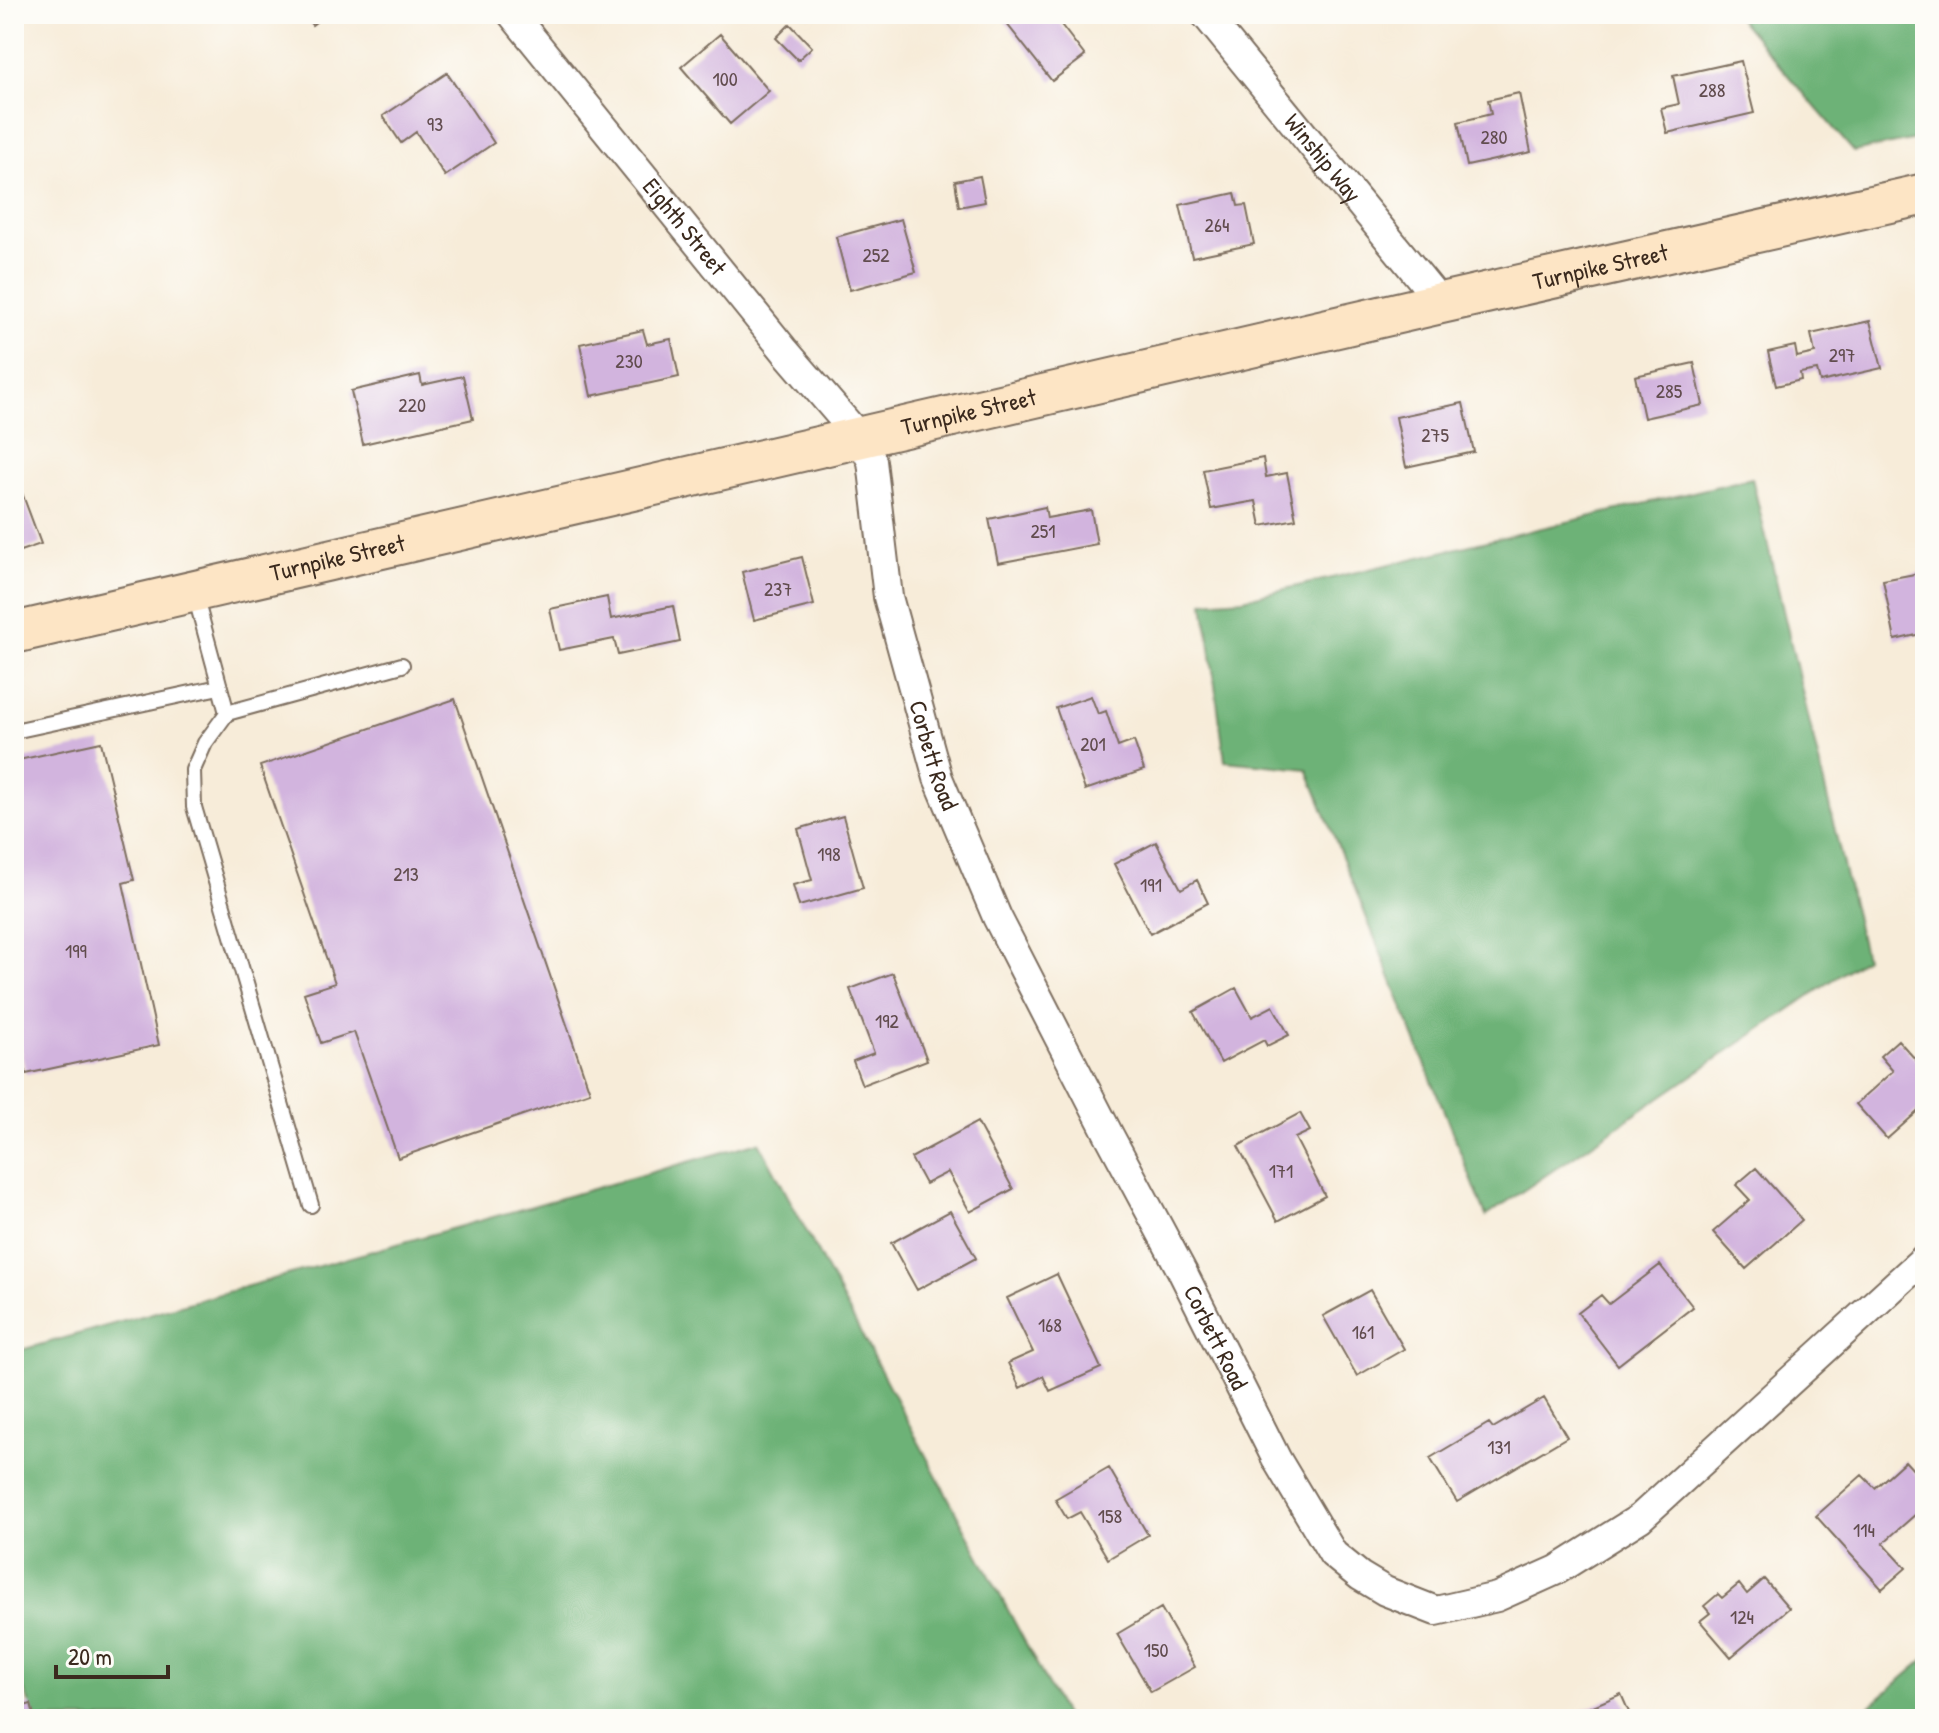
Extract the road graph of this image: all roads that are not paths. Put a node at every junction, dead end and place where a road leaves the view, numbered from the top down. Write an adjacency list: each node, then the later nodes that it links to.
1 (512, 14): 5 (street, Eighth Street)
2 (1205, 14): 4 (street, Winship Way)
3 (1925, 194): 4 (street, Turnpike Street)
4 (1441, 303): 5 (street, Turnpike Street)
5 (859, 437): 6 (street, Turnpike Street); 13 (street, Corbett Road)
6 (194, 591): 7 (street, Turnpike Street); 9 (lane)
7 (14, 633)
8 (402, 665): 10 (lane)
9 (219, 687): 10 (lane); 11 (lane)
10 (227, 713): 12 (lane)
11 (14, 731)
12 (311, 1205)
13 (1925, 1258)

